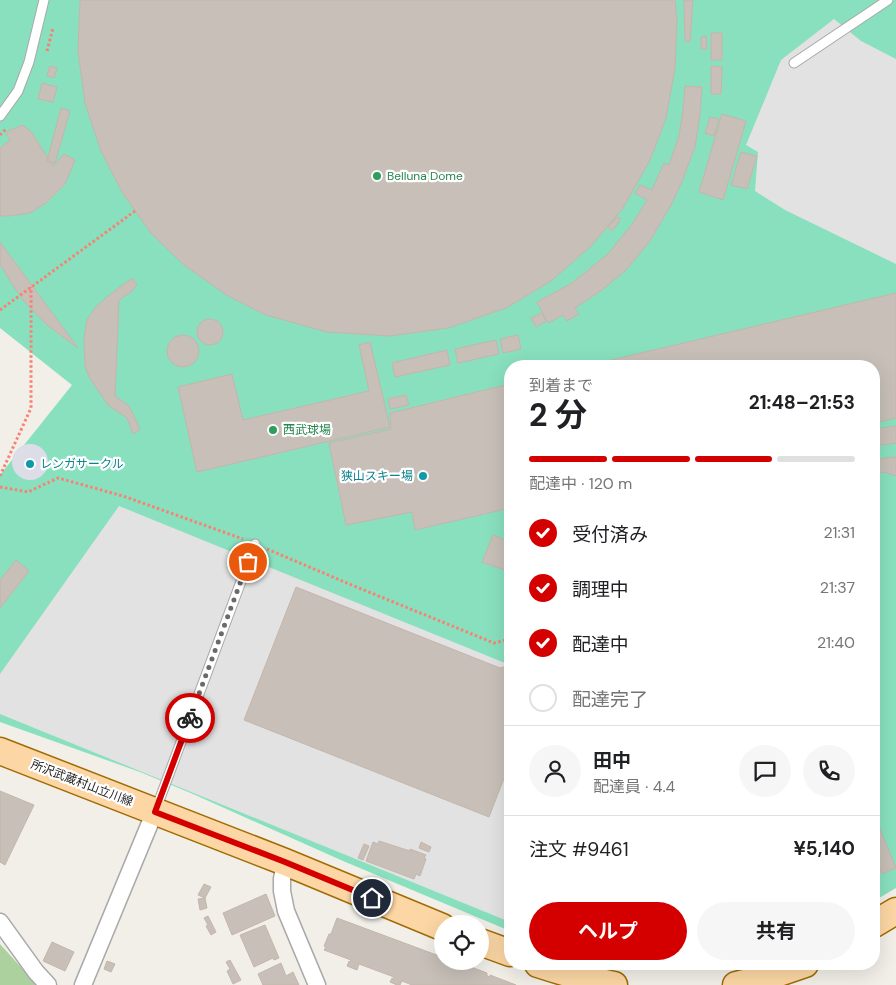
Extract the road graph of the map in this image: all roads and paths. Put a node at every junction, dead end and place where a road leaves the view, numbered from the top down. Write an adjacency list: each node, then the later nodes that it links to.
1 (44, 0): 4 (lane)
2 (888, 0): 3 (lane)
3 (794, 63)
4 (0, 116)
5 (135, 211): 6 (path)
6 (31, 287): 7 (path); 8 (path)
7 (0, 310)
8 (0, 476)
9 (0, 487): 10 (path)
10 (256, 544): 11 (path); 13 (lane)
11 (504, 640)
12 (0, 751): 13 (main road, 所沢武蔵村山立川線)
13 (155, 812): 14 (main road, 所沢武蔵村山立川線); 24 (street)
14 (285, 862): 18 (main road, 所沢武蔵村山立川線); 25 (street)
15 (896, 911): 16 (main road)
16 (880, 920)
17 (0, 922): 23 (street)
18 (434, 924)
19 (489, 945): 20 (main road)
20 (504, 951)
21 (556, 970): 26 (main road)
22 (787, 970): 27 (main road)
23 (48, 985)
24 (83, 985)
25 (317, 985)
26 (614, 985)
27 (736, 985)

